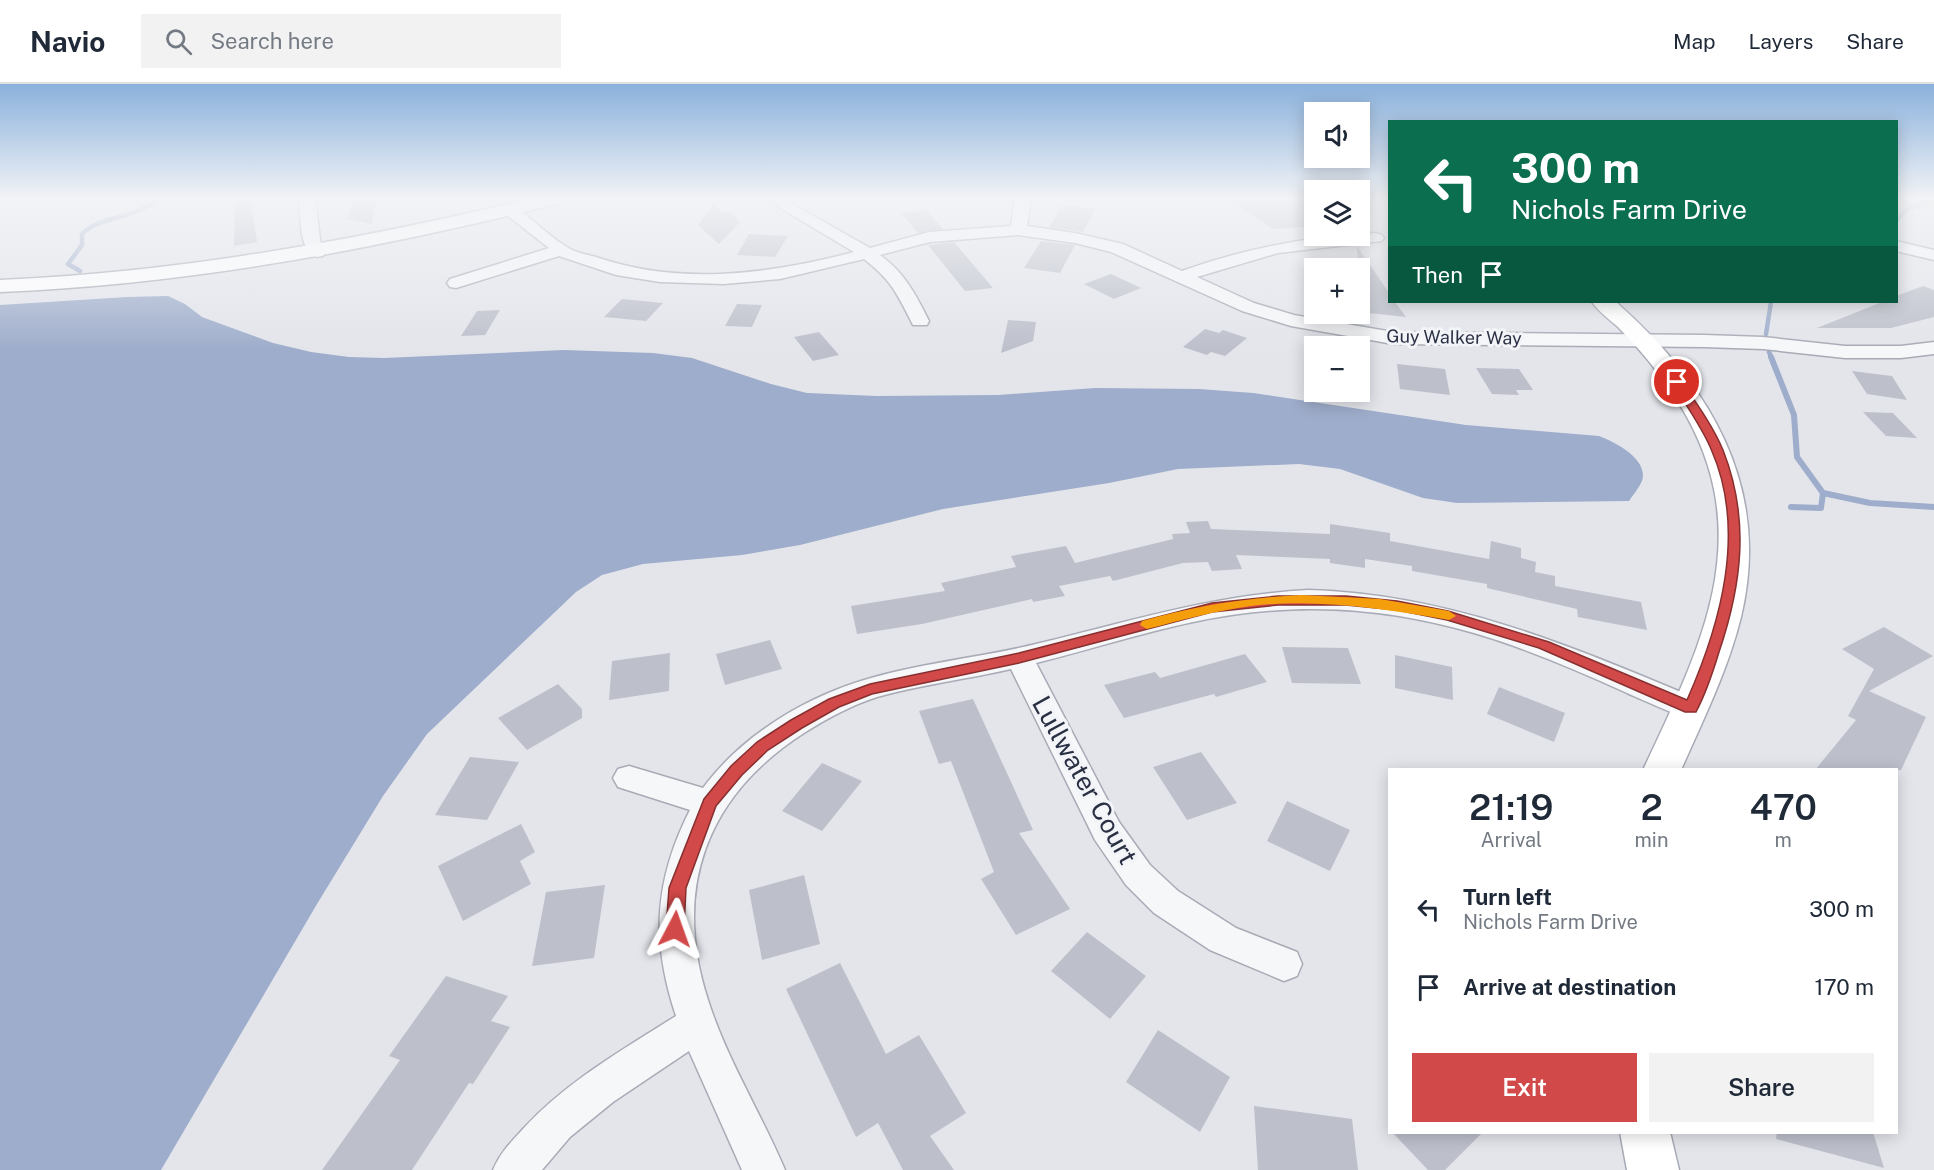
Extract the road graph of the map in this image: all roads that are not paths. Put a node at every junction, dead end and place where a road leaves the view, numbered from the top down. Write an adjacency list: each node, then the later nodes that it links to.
1 (316, 249): 9 (street)
2 (332, 249): 9 (street)
3 (857, 249): 10 (street)
4 (886, 249): 10 (street, Guy Walker Way)
5 (1119, 249): 12 (street, Guy Walker Way)
6 (1271, 249): 12 (street)
7 (1907, 249): 11 (street)
8 (561, 250): 10 (street, Guy Walker Way); 13 (street)
9 (317, 252): 14 (street)
10 (866, 254): 16 (street)
11 (1934, 255)
12 (1184, 276): 17 (street, Guy Walker Way)
13 (456, 283)
14 (0, 286)
15 (1605, 303): 17 (street)
16 (920, 321)
17 (1645, 340): 18 (street, Guy Walker Way); 20 (street)
18 (1928, 354)
19 (1019, 658): 20 (street); 23 (street); 24 (street, Lullwater Court)
20 (1690, 708): 21 (street)
21 (1663, 768)
22 (629, 778): 23 (street)
23 (709, 803): 25 (street)
24 (1284, 964)
25 (697, 1024): 27 (street); 28 (street)
26 (1645, 1134): 29 (street)
27 (514, 1170)
28 (764, 1170)
29 (1653, 1170)

